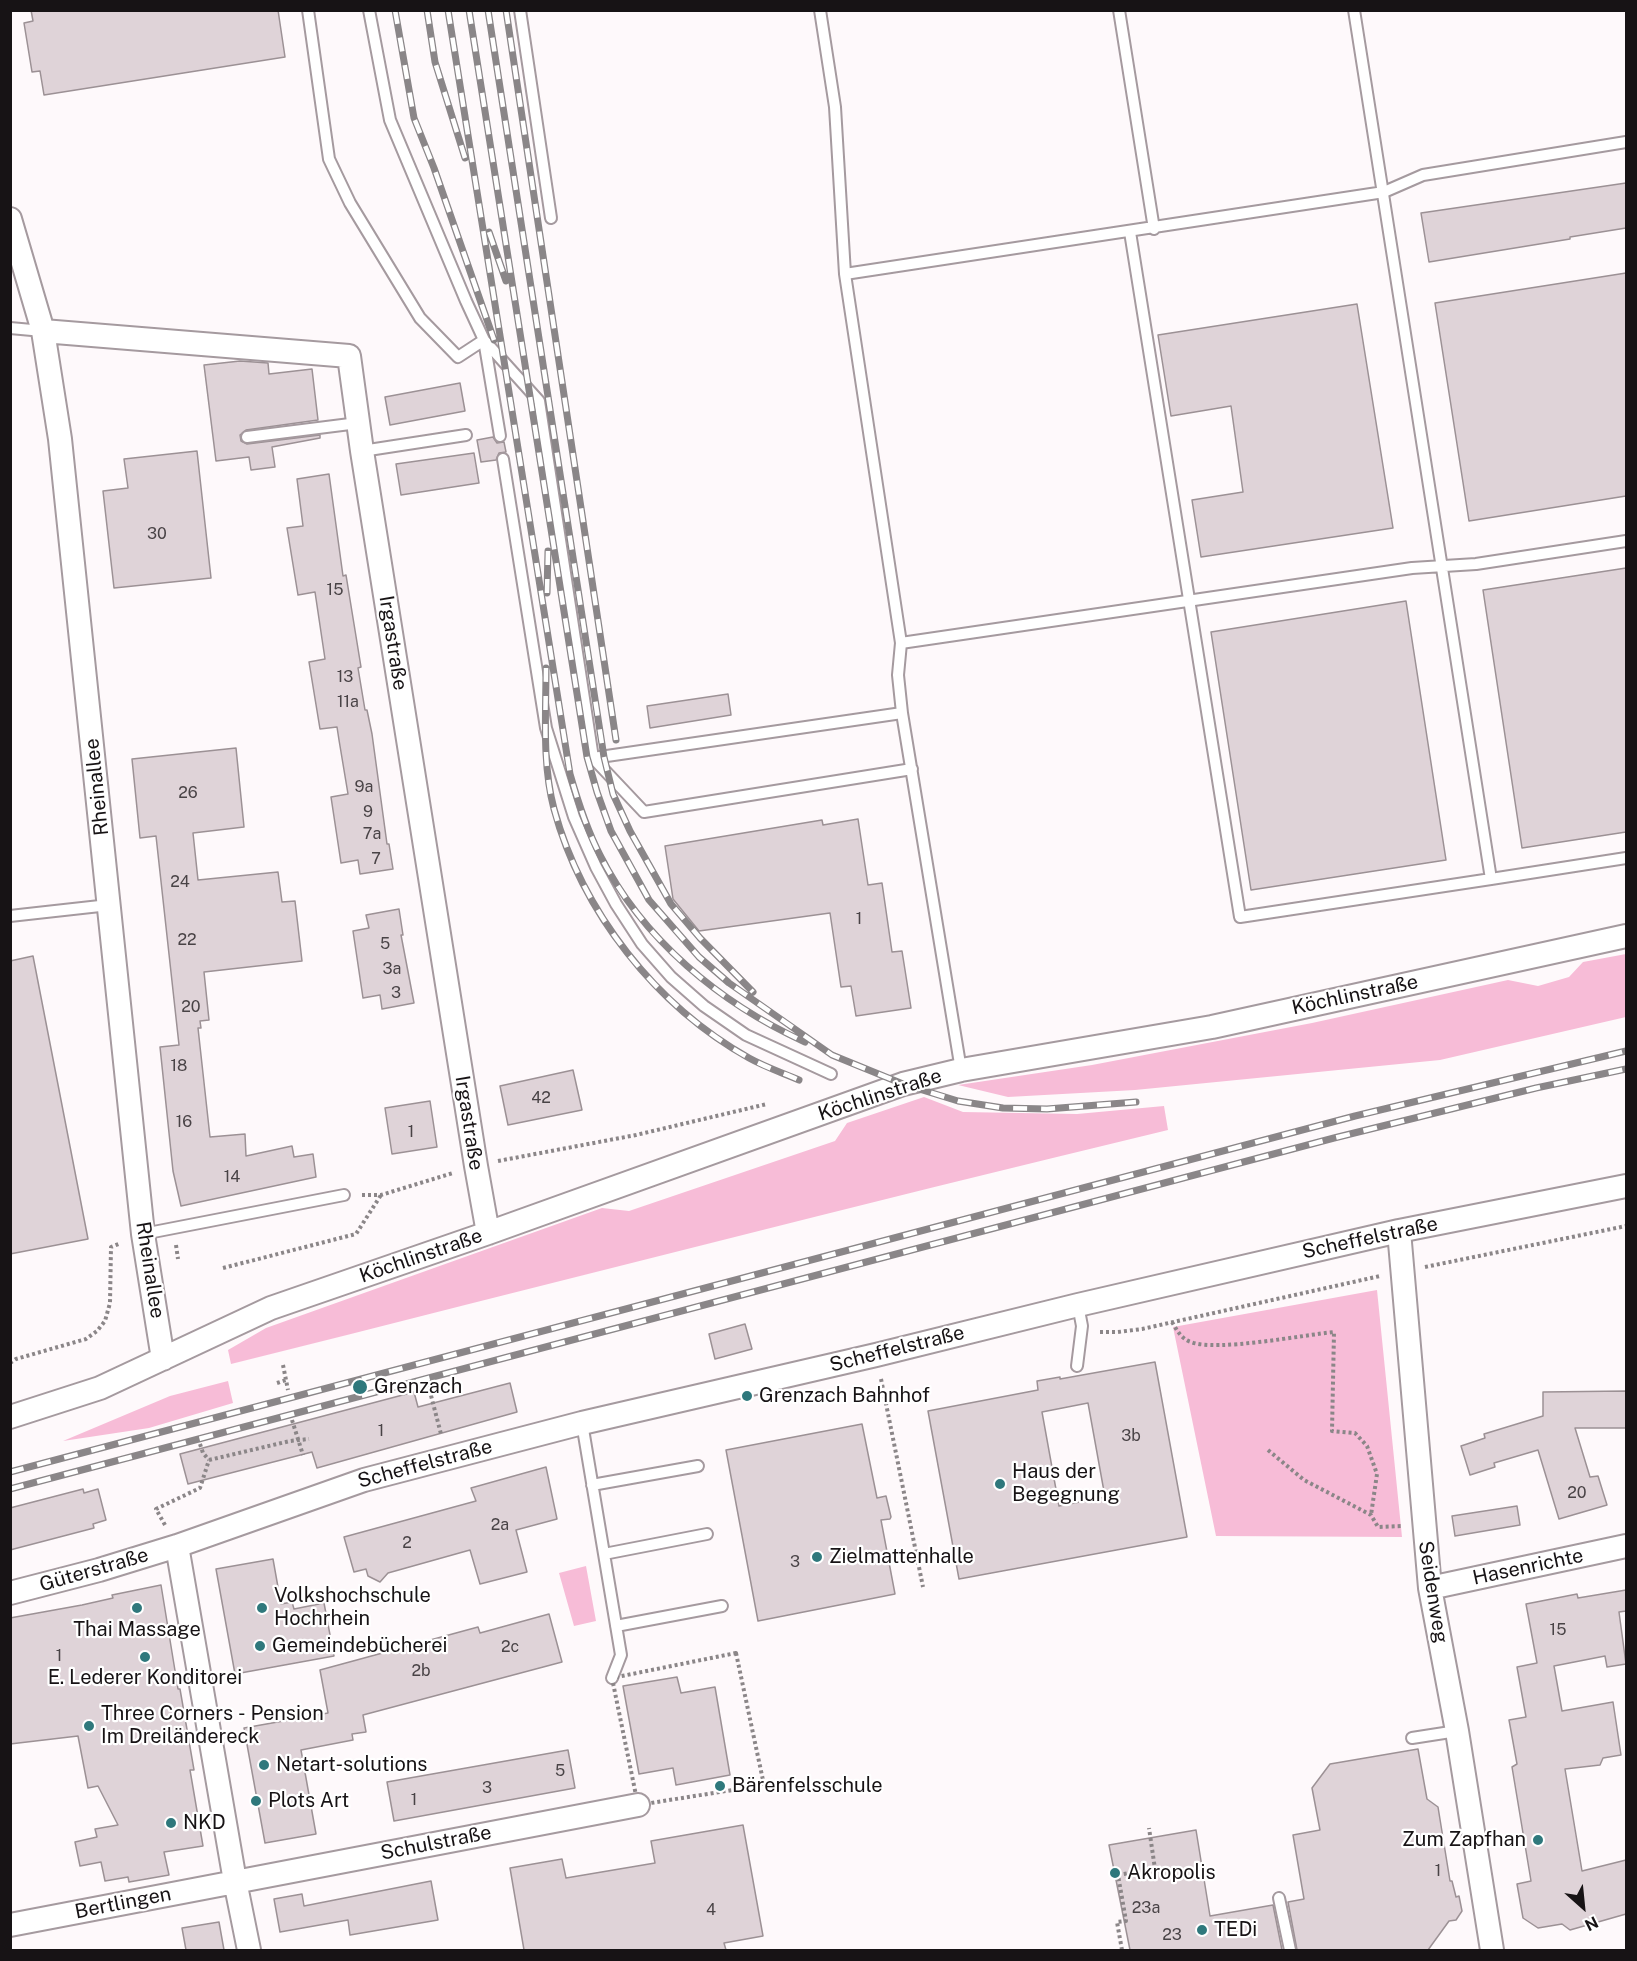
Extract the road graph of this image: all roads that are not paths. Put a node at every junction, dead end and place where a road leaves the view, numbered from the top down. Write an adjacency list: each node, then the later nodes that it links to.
1 (308, 10): 16 (lane)
2 (369, 10): 16 (lane)
3 (520, 10): 9 (lane)
4 (820, 10): 13 (lane)
5 (1119, 10): 11 (lane)
6 (1354, 10): 8 (lane)
7 (1626, 142): 8 (lane)
8 (1384, 192): 11 (lane); 24 (lane)
9 (551, 218)
10 (10, 219): 15 (street, Rheinallee)
11 (1154, 229): 12 (lane)
12 (1130, 232): 13 (lane); 25 (lane)
13 (845, 274): 26 (lane)
14 (10, 328): 15 (lane)
15 (43, 331): 17 (street, Irgastraße); 32 (street, Rheinallee)
16 (484, 340): 19 (lane); 28 (lane)
17 (358, 423): 20 (lane); 21 (street, Irgastraße)
18 (466, 435): 21 (lane)
19 (500, 436)
20 (247, 437)
21 (362, 451): 40 (street, Irgastraße)
22 (503, 459): 36 (lane)
23 (1626, 541): 24 (lane)
24 (1443, 566): 25 (lane); 31 (lane)
25 (1189, 601): 26 (lane); 31 (lane)
26 (901, 643): 27 (lane)
27 (902, 713): 28 (lane); 29 (lane)
28 (593, 758): 29 (lane)
29 (912, 770): 35 (lane)
30 (1626, 858): 31 (lane)
31 (1491, 879)
32 (109, 905): 33 (lane); 41 (street, Rheinallee)
33 (10, 916)
34 (1626, 936): 35 (street, Köchlinstraße)
35 (961, 1070): 40 (street, Köchlinstraße)
36 (831, 1074)
37 (1626, 1186): 39 (street, Scheffelstraße)
38 (344, 1195): 41 (lane, Rheinallee)
39 (1399, 1231): 42 (street, Scheffelstraße); 53 (street, Seidenweg)
40 (488, 1233): 43 (street, Köchlinstraße)
41 (143, 1234): 43 (street, Rheinallee)
42 (1080, 1315): 44 (lane); 46 (street, Scheffelstraße)
43 (163, 1359): 45 (street, Köchlinstraße)
44 (1077, 1366)
45 (10, 1417)
46 (582, 1423): 48 (lane); 50 (street, Scheffelstraße)
47 (698, 1466): 48 (lane)
48 (592, 1485): 52 (lane)
49 (707, 1534): 52 (lane)
50 (177, 1546): 54 (street, Güterstraße); 61 (street)
51 (1626, 1546): 53 (street, Hasenrichte)
52 (604, 1554): 56 (lane)
53 (1430, 1588): 58 (street, Seidenweg)
54 (10, 1593)
55 (722, 1606): 56 (lane)
56 (616, 1626): 57 (lane)
57 (612, 1678)
58 (1457, 1731): 59 (lane); 66 (street, Seidenweg)
59 (1412, 1738)
60 (638, 1805): 61 (street, Schulstraße)
61 (235, 1881): 63 (street, Bertlingen); 64 (street)
62 (1279, 1898): 65 (lane)
63 (10, 1925)
64 (249, 1950)
65 (1290, 1950)
66 (1492, 1950)

